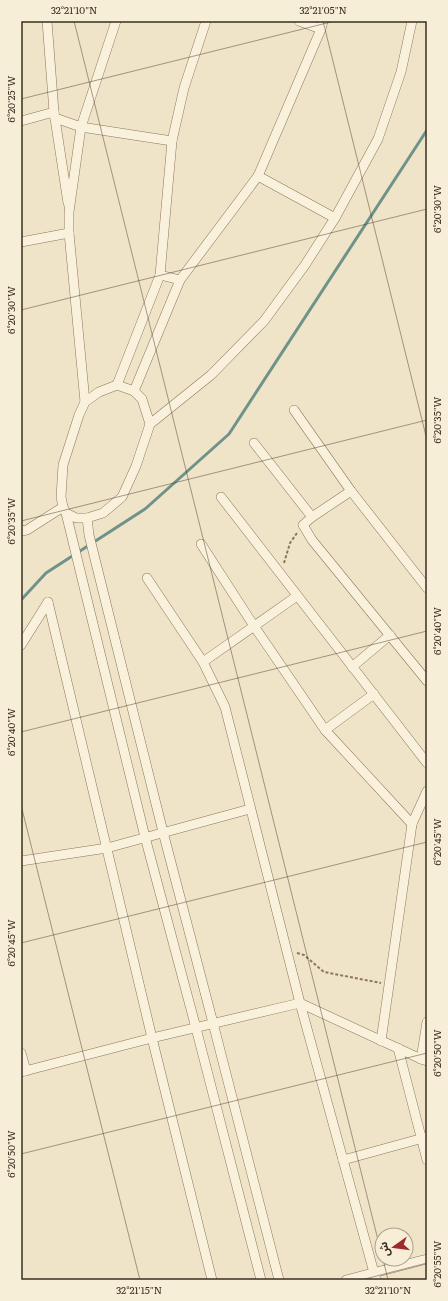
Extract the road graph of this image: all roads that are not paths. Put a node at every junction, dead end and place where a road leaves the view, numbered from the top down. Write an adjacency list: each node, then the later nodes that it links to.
1 (48, 21): 7 (street)
2 (116, 21): 9 (street)
3 (206, 21): 10 (street)
4 (299, 21): 6 (street)
5 (412, 21): 13 (street)
6 (322, 25): 11 (street)
7 (55, 115): 8 (street); 9 (street); 12 (street)
8 (21, 122)
9 (82, 127): 10 (street); 12 (street)
10 (172, 141): 16 (street)
11 (258, 176): 13 (street); 17 (street)
12 (69, 212): 14 (street)
13 (335, 218): 22 (street)
14 (69, 233): 15 (street); 20 (street)
15 (21, 242)
16 (160, 275): 17 (street); 18 (street)
17 (180, 280): 19 (street)
18 (117, 385): 19 (street); 20 (street)
19 (134, 391): 22 (street)
20 (85, 402): 26 (street)
21 (294, 410): 24 (street)
22 (150, 424): 28 (street)
23 (254, 443): 27 (street)
24 (351, 491): 27 (street); 32 (street)
25 (221, 497): 33 (street)
26 (64, 510): 28 (street); 29 (street); 47 (street)
27 (312, 517): 35 (street)
28 (87, 518): 46 (street)
29 (23, 532)
30 (201, 544): 34 (street)
31 (147, 578): 37 (street)
32 (427, 588)
33 (297, 596): 34 (street); 38 (street)
34 (254, 626): 37 (street); 41 (street)
35 (390, 635): 38 (street); 39 (street)
36 (21, 645): 48 (street)
37 (203, 662): 44 (street)
38 (352, 667): 40 (street)
39 (427, 681)
40 (374, 694): 41 (street); 42 (street)
41 (326, 730): 45 (street)
42 (427, 763)
43 (427, 791): 45 (street)
44 (250, 809): 46 (street); 50 (street)
45 (412, 824): 55 (street)
46 (163, 832): 47 (street); 52 (street)
47 (145, 837): 48 (street); 53 (street)
48 (107, 848): 49 (street); 54 (street)
49 (21, 861)
50 (300, 1003): 52 (street); 55 (street); 61 (street)
51 (427, 1022): 58 (street)
52 (213, 1023): 53 (street); 67 (street)
53 (196, 1028): 54 (street); 66 (street)
54 (152, 1038): 59 (street); 65 (street)
55 (381, 1041): 56 (street)
56 (398, 1048): 58 (street); 60 (street)
57 (21, 1053): 59 (street)
58 (424, 1060)
59 (23, 1072)
60 (424, 1137): 61 (street); 62 (street)
61 (343, 1160): 64 (street)
62 (427, 1160)
63 (427, 1259): 64 (street)
64 (375, 1276): 68 (street)
65 (212, 1280)
66 (261, 1280)
67 (279, 1280)
68 (346, 1280)

